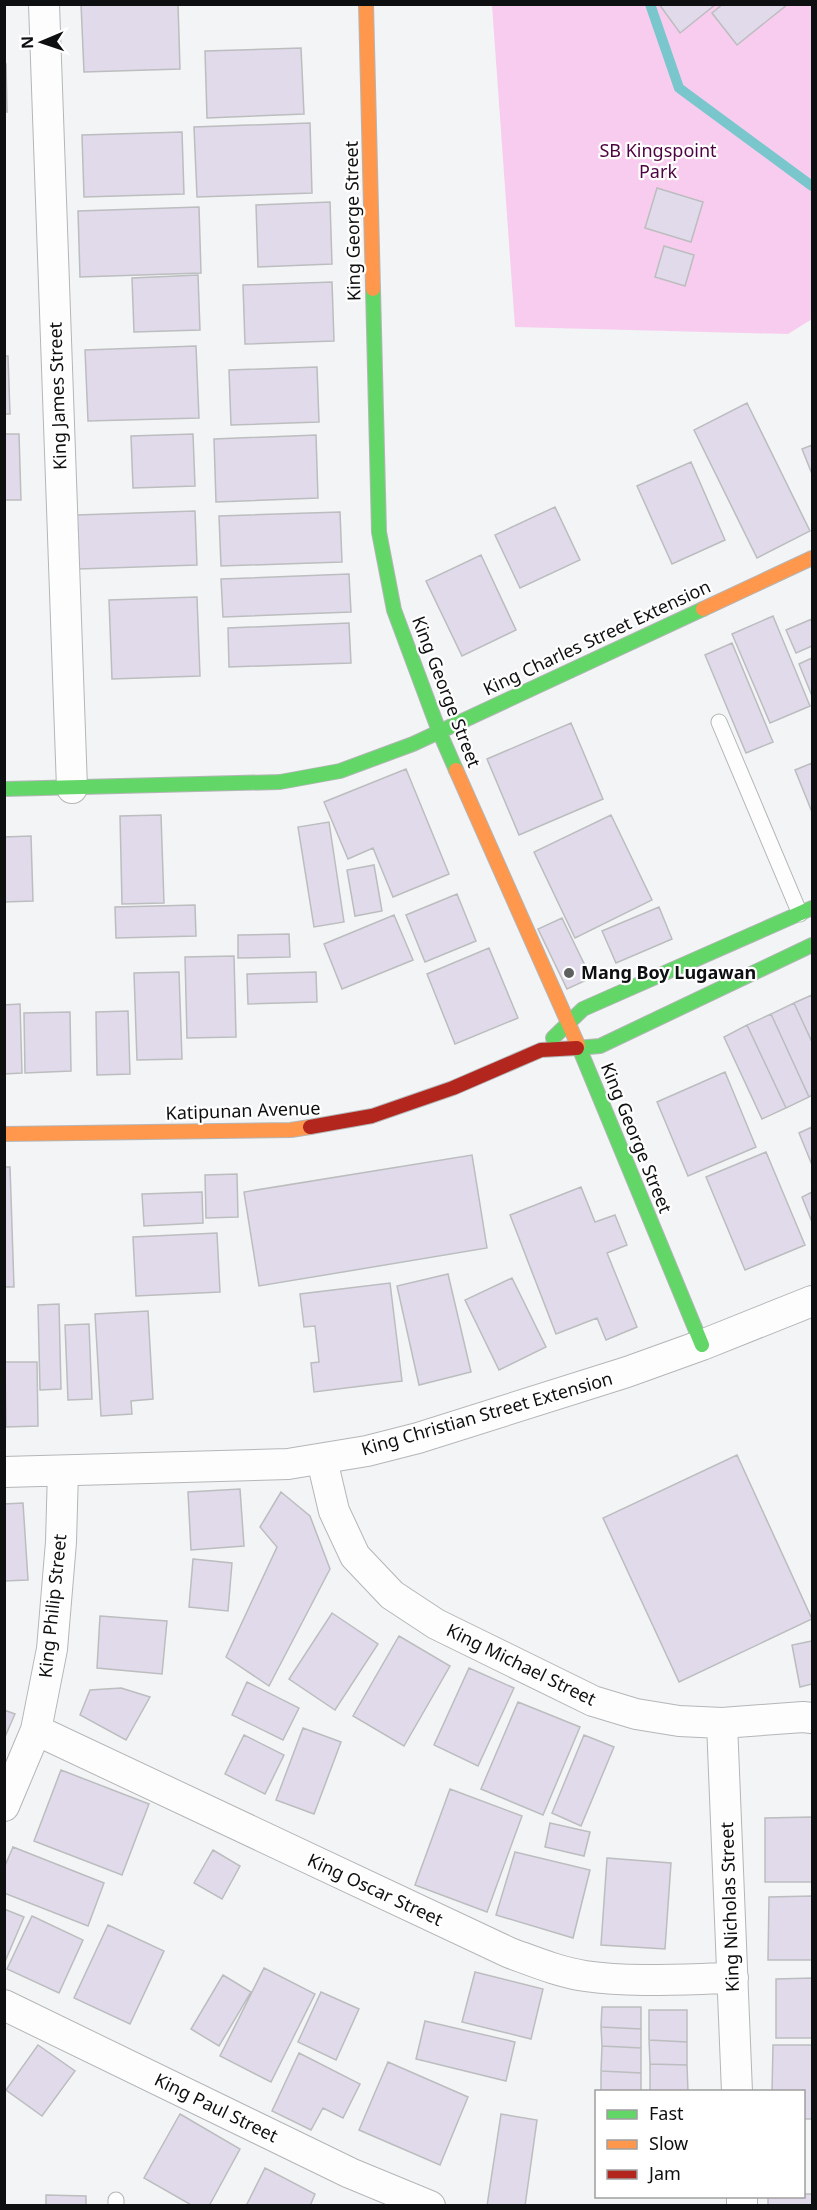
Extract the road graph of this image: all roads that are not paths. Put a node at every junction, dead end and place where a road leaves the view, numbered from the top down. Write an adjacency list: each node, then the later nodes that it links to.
1 (44, 4): 6 (street, King James Street)
2 (366, 4): 5 (street, King George Street)
3 (813, 558): 5 (street, King Charles Street Extension)
4 (719, 722): 8 (lane)
5 (439, 731): 6 (street, King Charles Street Extension); 10 (street, King George Street)
6 (72, 788): 7 (street, King Charles Street Extension)
7 (4, 789)
8 (806, 911): 10 (street, Katipunan Avenue)
9 (813, 945): 11 (street, Katipunan Avenue)
10 (567, 1023): 11 (street, King George Street); 12 (street, Katipunan Avenue)
11 (579, 1047): 12 (street, Katipunan Avenue); 15 (street, King George Street)
12 (541, 1050): 13 (street, Katipunan Avenue)
13 (4, 1134)
14 (813, 1300): 15 (street, King Christian Street Extension)
15 (702, 1345): 16 (street, King Christian Street Extension)
16 (322, 1460): 17 (street, King Christian Street Extension); 20 (street, King Michael Street)
17 (63, 1471): 18 (street, King Christian Street Extension); 21 (street, King Philip Street)
18 (4, 1472)
19 (813, 1718): 20 (street, King Michael Street)
20 (722, 1723): 23 (street, King Nicholas Street)
21 (36, 1730): 22 (street, King Philip Street); 23 (street, King Oscar Street)
22 (4, 1806)
23 (733, 1978): 25 (street, King Nicholas Street)
24 (4, 2006): 26 (street, King Paul Street)
25 (737, 2090)
26 (430, 2205)

